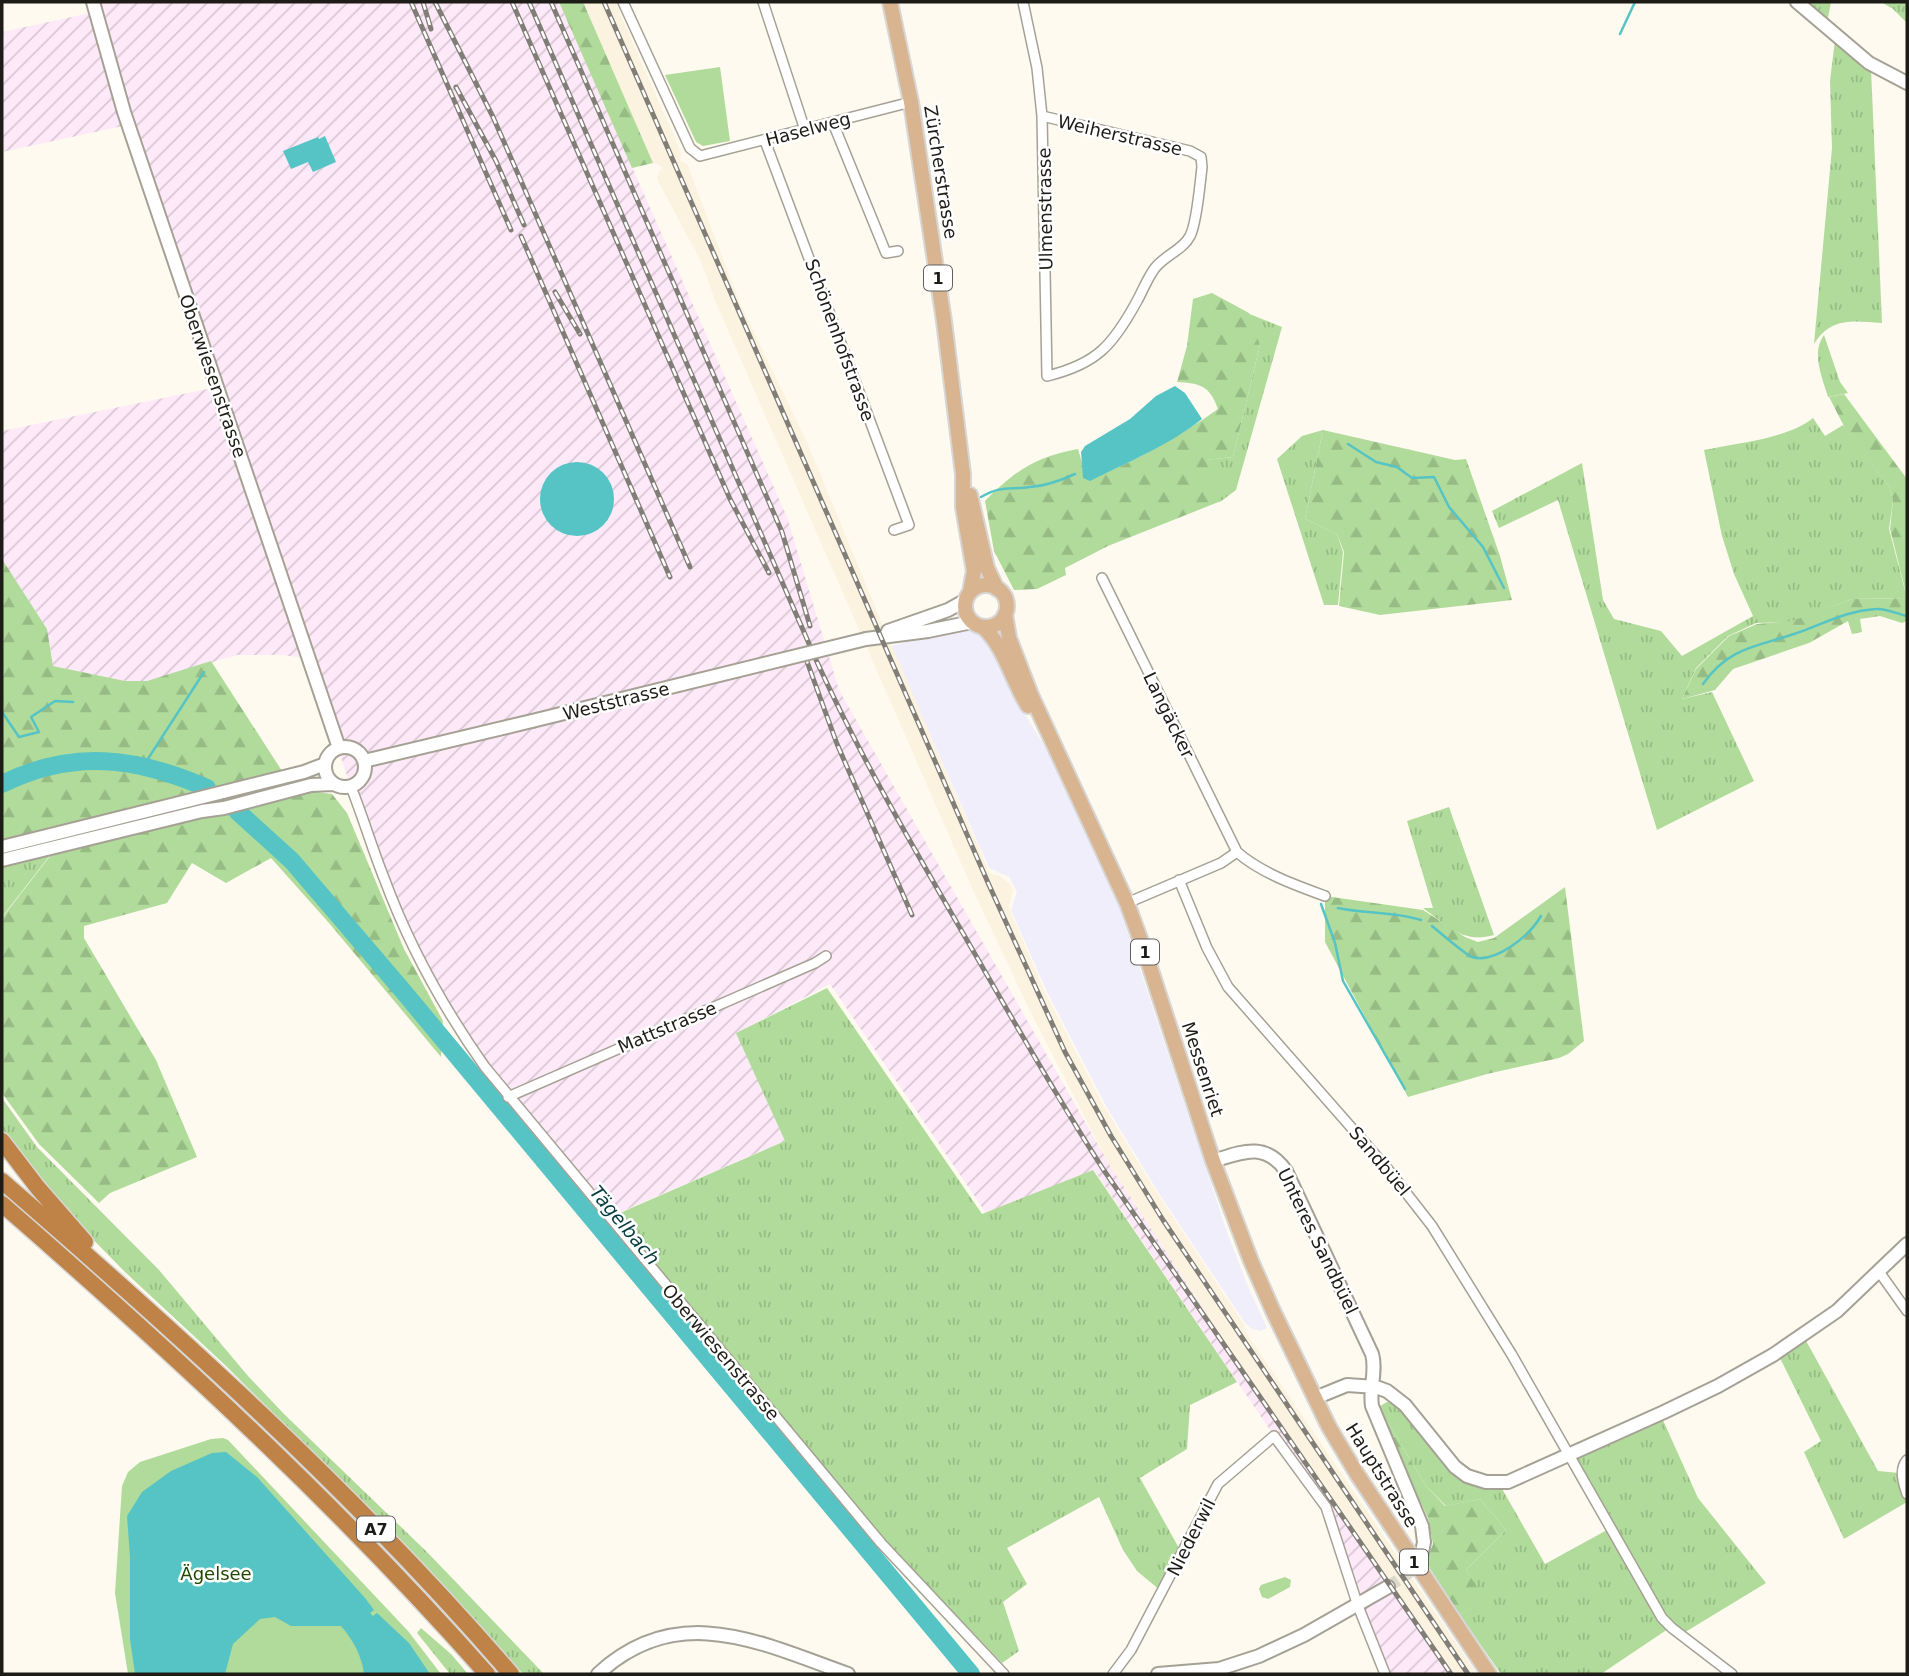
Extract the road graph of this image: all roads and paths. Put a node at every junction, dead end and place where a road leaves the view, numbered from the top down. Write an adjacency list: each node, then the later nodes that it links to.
1 (93, 2): 24 (street, Oberwiesenstrasse)
2 (623, 2): 12 (street, Haselweg)
3 (763, 2): 11 (street)
4 (890, 2): 8 (main road, Zürcherstrasse / 1)
5 (1023, 2): 9 (street, Ulmenstrasse)
6 (1797, 2): 7 (street)
7 (1907, 83)
8 (911, 102): 10 (street, Haselweg); 15 (main road, Zürcherstrasse / 1)
9 (1042, 117): 14 (street, Ulmenstrasse); 14 (street, Weiherstrasse)
10 (833, 123): 11 (street, Haselweg); 13 (street)
11 (805, 130): 12 (street, Haselweg)
12 (765, 141): 16 (street, Schönenhofstrasse)
13 (898, 251)
14 (1047, 376)
15 (963, 474): 18 (main road, Zürcherstrasse / 1); 19 (main road, Zürcherstrasse / 1)
16 (894, 530)
17 (1102, 578): 30 (street, Langäcker)
18 (997, 589): 19 (main road); 20 (main road, Messenriet)
19 (968, 596): 21 (main road, Messenriet); 22 (street, Weststrasse)
20 (1005, 614): 21 (main road); 23 (main road, Messenriet / 1)
21 (977, 624): 22 (street, Weststrasse); 23 (main road, Messenriet / 1)
22 (866, 639): 25 (street, Weststrasse, bridge)
23 (1030, 702): 34 (main road, Messenriet / 1)
24 (339, 748): 25 (street); 26 (street)
25 (364, 761): 28 (street)
26 (325, 764): 27 (street); 29 (street)
27 (333, 784): 28 (street); 31 (street)
28 (351, 787): 36 (street, Oberwiesenstrasse)
29 (2, 847)
30 (1237, 852): 32 (street); 33 (street)
31 (2, 860)
32 (1179, 880): 34 (street); 49 (street, Sandbüel)
33 (1325, 896)
34 (1127, 903): 38 (main road, Messenriet / 1)
35 (826, 956): 36 (street, Mattstrasse)
36 (508, 1097): 59 (street, Oberwiesenstrasse)
37 (2, 1141): 45 (highway, A7)
38 (1213, 1161): 47 (street, Unteres Sandbüel); 48 (main road, Messenriet / 1)
39 (2, 1181): 45 (highway, A7)
40 (2, 1204): 43 (highway, A7)
41 (2, 1214): 43 (highway, A7)
42 (1907, 1244): 44 (street)
43 (62, 1257): 55 (highway, A7)
44 (1880, 1273): 46 (street); 49 (street)
45 (133, 1296): 56 (highway, A7)
46 (1907, 1311)
47 (1371, 1387): 48 (street); 49 (street); 52 (street, Unteres Sandbüel)
48 (1315, 1398): 63 (main road, Hauptstrasse / 1)
49 (1569, 1455): 64 (street, Sandbüel)
50 (1907, 1460): 51 (street)
51 (1907, 1494)
52 (1421, 1557)
53 (1388, 1587): 54 (street)
54 (1358, 1606): 60 (street, Niederwil); 61 (street); 62 (street)
55 (487, 1674)
56 (511, 1674)
57 (598, 1674): 58 (street)
58 (848, 1674)
59 (1004, 1674)
60 (1113, 1674)
61 (1158, 1674)
62 (1385, 1674)
63 (1489, 1674)
64 (1732, 1674)

